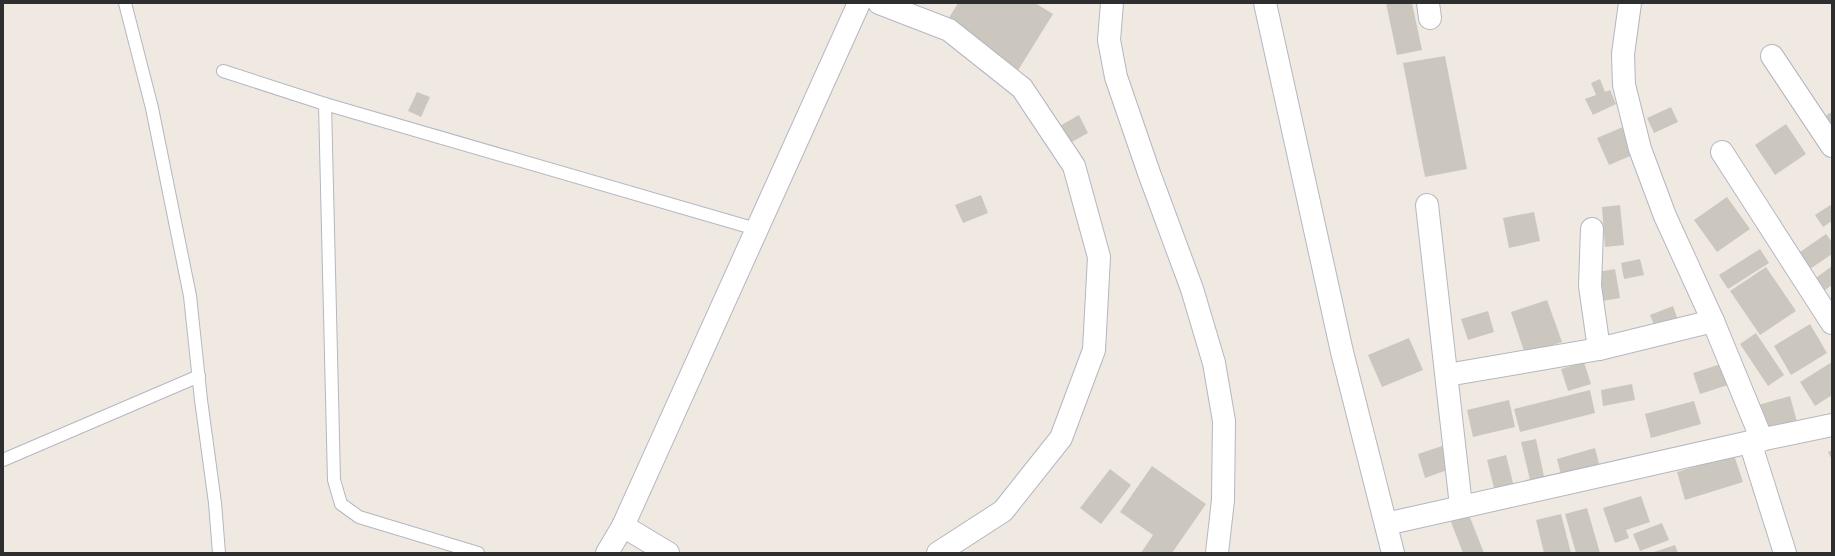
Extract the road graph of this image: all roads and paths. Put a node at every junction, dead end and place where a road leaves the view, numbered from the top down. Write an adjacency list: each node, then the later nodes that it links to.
1 (125, 3): 19 (lane)
2 (859, 3): 13 (street)
3 (879, 3): 30 (street)
4 (1112, 3): 31 (street)
5 (1266, 3): 24 (street)
6 (1630, 3): 15 (street)
7 (1772, 56): 10 (street)
8 (223, 71): 9 (lane)
9 (325, 104): 13 (lane); 27 (lane)
10 (1832, 146)
11 (1722, 152): 16 (street)
12 (1427, 205): 18 (street)
13 (756, 229): 25 (street)
14 (1592, 229): 17 (street)
15 (1713, 321): 17 (street); 21 (street)
16 (1832, 323)
17 (1598, 348): 18 (street)
18 (1447, 375): 23 (street)
19 (199, 376): 22 (lane); 26 (lane)
20 (1832, 425): 21 (street)
21 (1756, 441): 23 (street); 33 (street)
22 (3, 460)
23 (1461, 506): 24 (street)
24 (1386, 524): 32 (street)
25 (623, 526): 28 (street); 29 (street)
26 (220, 553)
27 (478, 553)
28 (607, 553)
29 (668, 553)
30 (938, 553)
31 (1217, 553)
32 (1393, 553)
33 (1785, 553)

